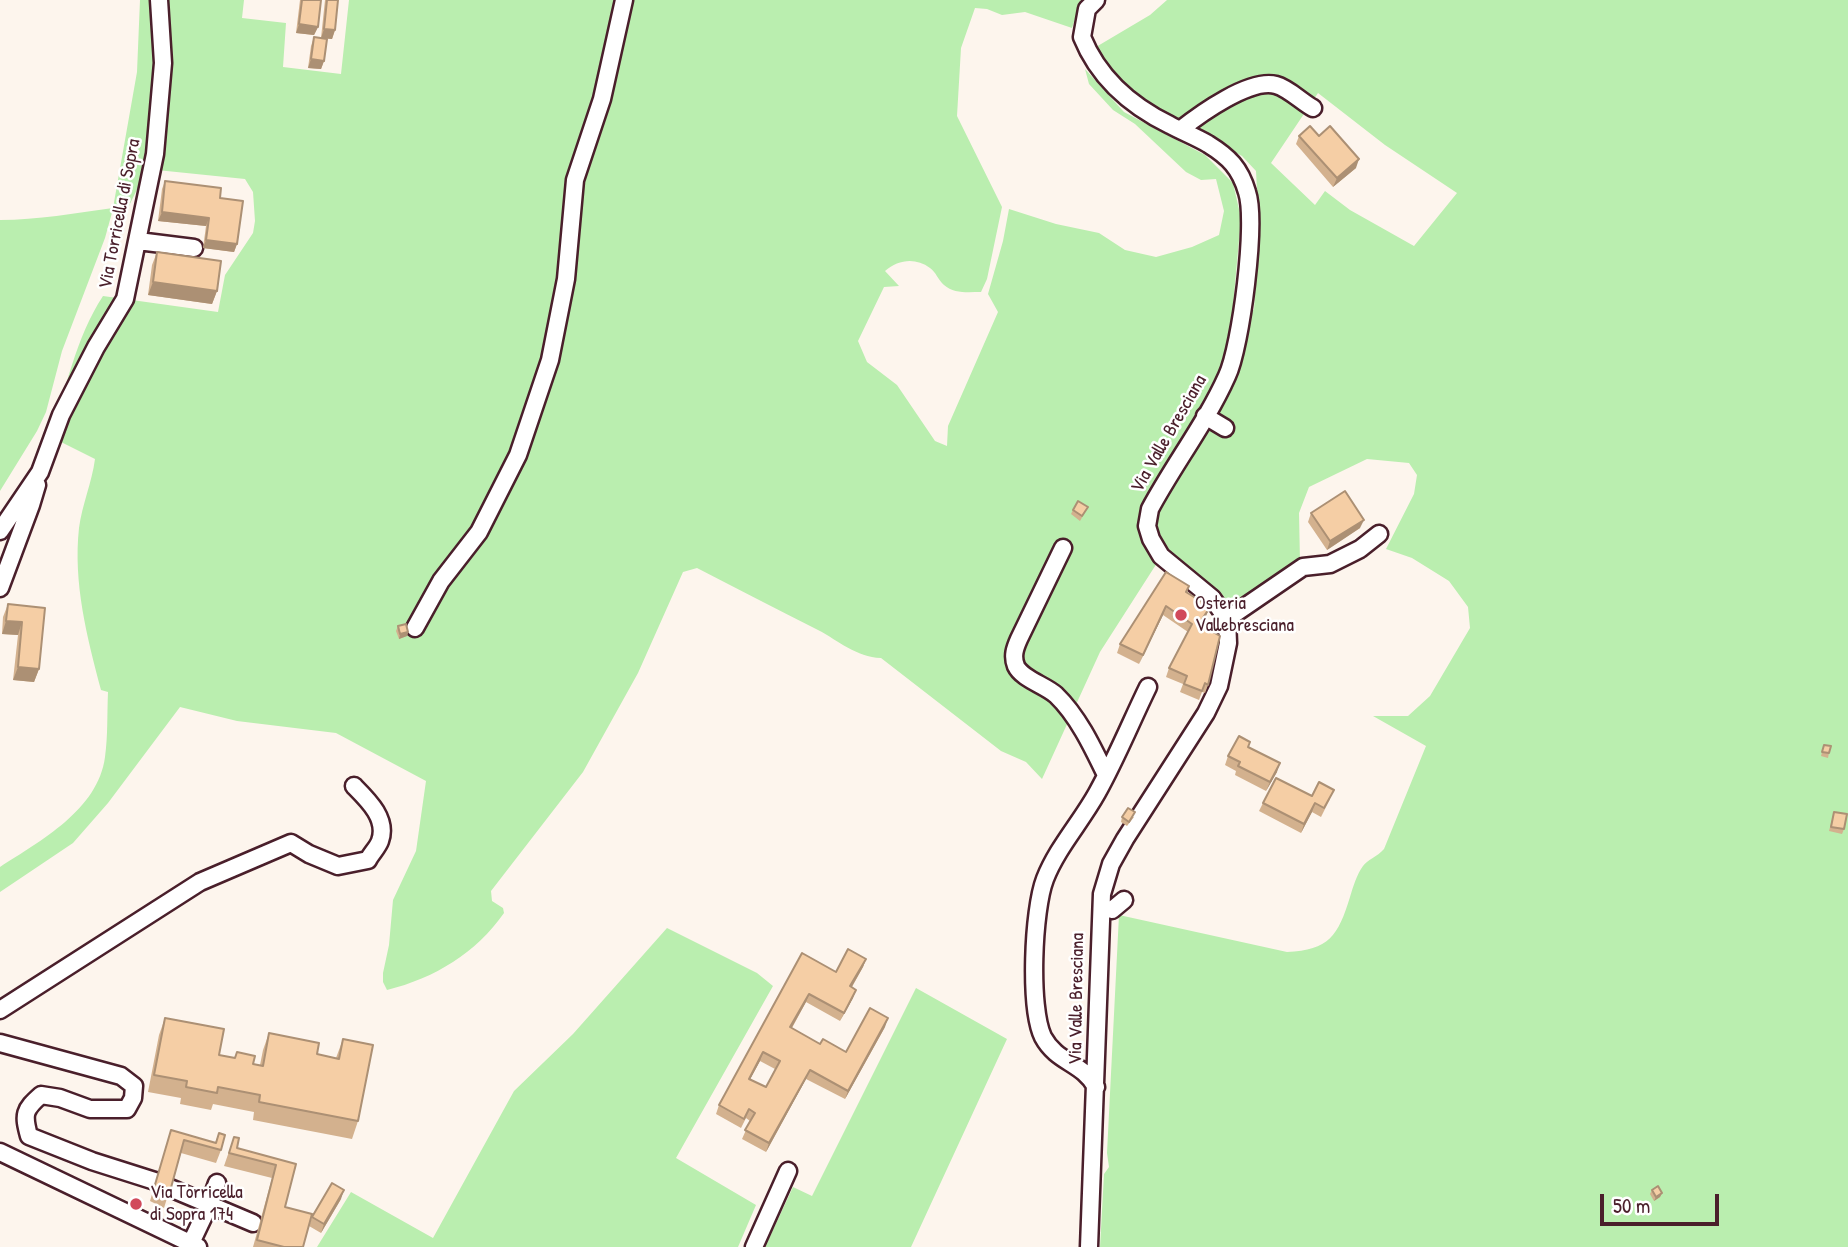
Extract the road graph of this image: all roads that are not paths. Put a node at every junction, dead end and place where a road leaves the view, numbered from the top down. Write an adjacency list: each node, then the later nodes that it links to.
1 (159, 0): 6 (street, Via Torricella di Sopra)
2 (624, 0): 16 (street)
3 (1097, 0): 5 (street, Via Valle Bresciana)
4 (1313, 108): 5 (street)
5 (1180, 130): 8 (street, Via Valle Bresciana)
6 (138, 241): 7 (street); 10 (street, Via Torricella di Sopra)
7 (194, 248)
8 (1205, 416): 9 (street); 15 (street, Via Valle Bresciana)
9 (1225, 429)
10 (40, 472): 11 (street, Via Torricella di Sopra); 14 (street)
11 (0, 531)
12 (1379, 534): 15 (street)
13 (1063, 548): 18 (street)
14 (0, 588)
15 (1227, 619): 22 (street, Via Valle Bresciana)
16 (415, 628)
17 (1148, 687): 18 (street)
18 (1106, 775): 22 (street)
19 (355, 786): 20 (street)
20 (0, 1010)
21 (0, 1043): 26 (street)
22 (1096, 1087): 30 (street, Via Valle Bresciana)
23 (0, 1152): 28 (street)
24 (788, 1171): 29 (street)
25 (217, 1183): 26 (street)
26 (209, 1205): 27 (street); 28 (street)
27 (253, 1223)
28 (195, 1245)
29 (754, 1247)
30 (1089, 1247)

